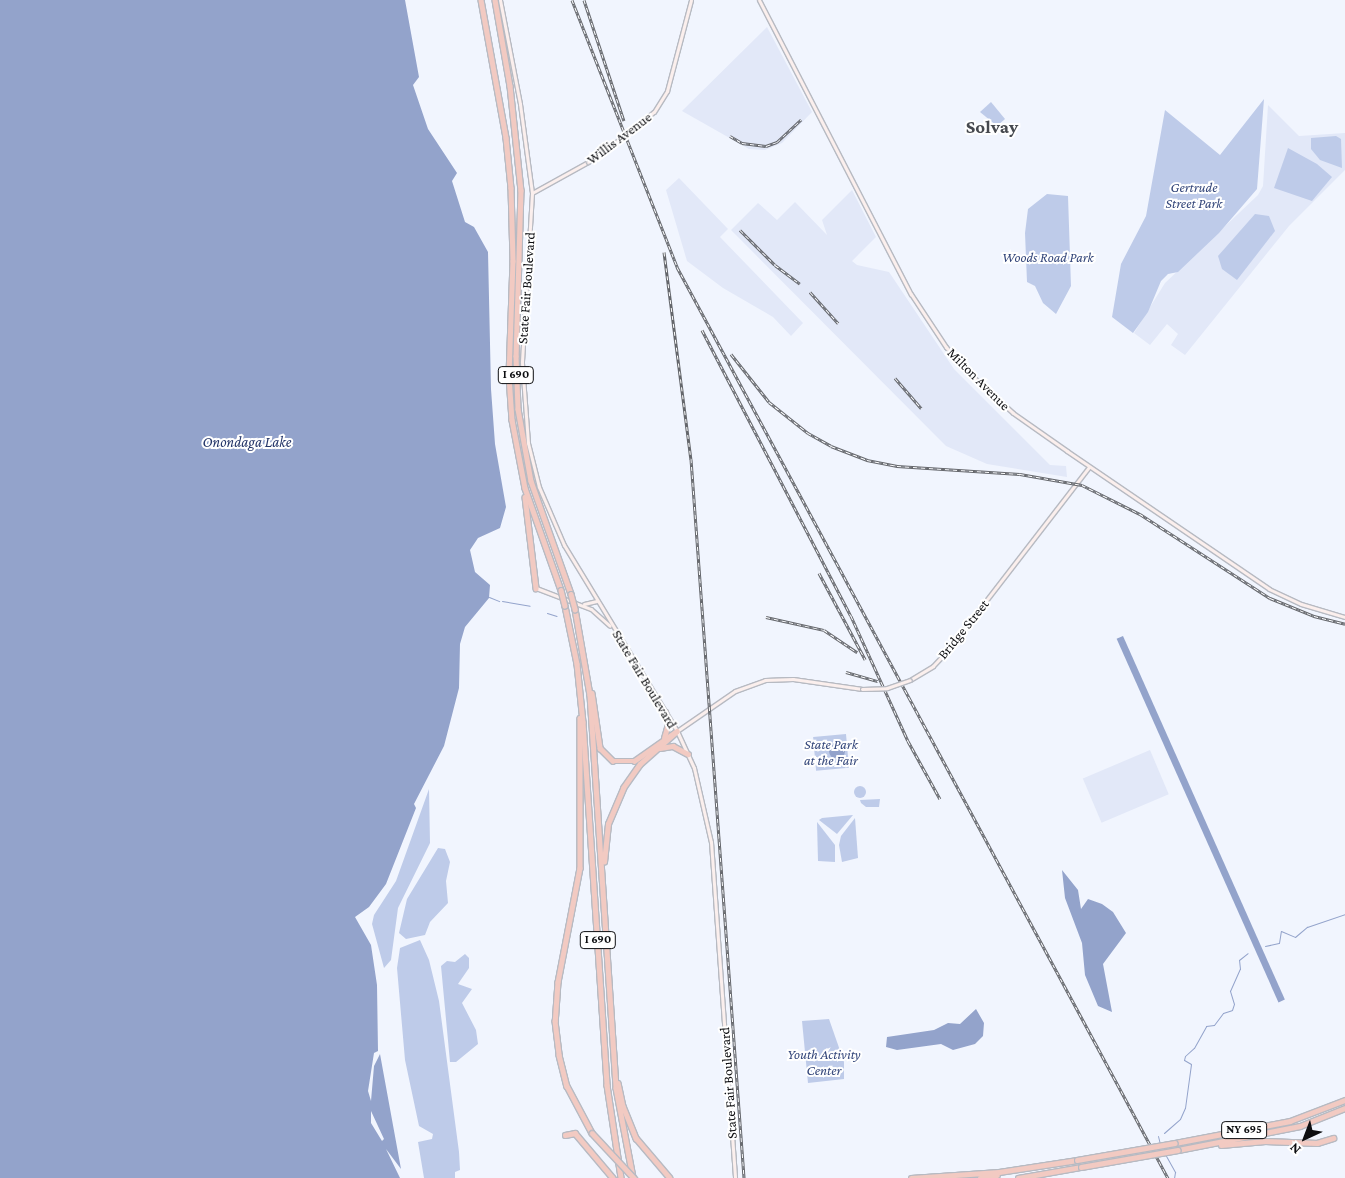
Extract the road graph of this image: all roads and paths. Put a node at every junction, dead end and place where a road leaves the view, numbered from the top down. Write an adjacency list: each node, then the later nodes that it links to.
1 (481, 0): 8 (highway, I 690)
2 (495, 0): 14 (highway, I 690, bridge)
3 (500, 0): 6 (main road, State Fair Boulevard)
4 (691, 0): 6 (main road, Willis Avenue, bridge)
5 (759, 0): 7 (main road, Milton Avenue)
6 (532, 193): 10 (main road, State Fair Boulevard)
7 (1089, 467): 12 (main road, Milton Avenue); 17 (main road, Bridge Street, bridge)
8 (523, 481): 9 (highway); 15 (highway, I 690, bridge)
9 (536, 588): 11 (main road)
10 (597, 600): 11 (main road); 13 (main road, State Fair Boulevard)
11 (581, 604): 13 (main road)
12 (1345, 617)
13 (614, 630): 16 (main road, State Fair Boulevard)
14 (585, 657): 18 (highway); 21 (highway, I 690)
15 (581, 701): 31 (highway, I 690); 32 (highway, bridge)
16 (665, 712): 17 (main road, State Fair Boulevard); 18 (highway)
17 (677, 731): 18 (highway); 19 (highway); 20 (main road, State Fair Boulevard)
18 (664, 738)
19 (652, 752): 20 (highway); 21 (highway)
20 (688, 754): 35 (main road, State Fair Boulevard)
21 (603, 878): 22 (highway, I 690)
22 (614, 1054): 28 (highway); 32 (highway, I 690)
23 (1345, 1100): 29 (highway, NY 695, bridge)
24 (1345, 1108): 27 (highway, NY 695)
25 (565, 1135): 30 (highway)
26 (1333, 1138): 27 (highway)
27 (1202, 1145): 38 (highway, NY 695, bridge)
28 (651, 1159): 33 (highway); 34 (highway)
29 (1045, 1166): 36 (highway); 37 (highway)
30 (613, 1178)
31 (621, 1178)
32 (634, 1178)
33 (666, 1178)
34 (670, 1178)
35 (735, 1178)
36 (911, 1178)
37 (980, 1178)
38 (1018, 1178)

